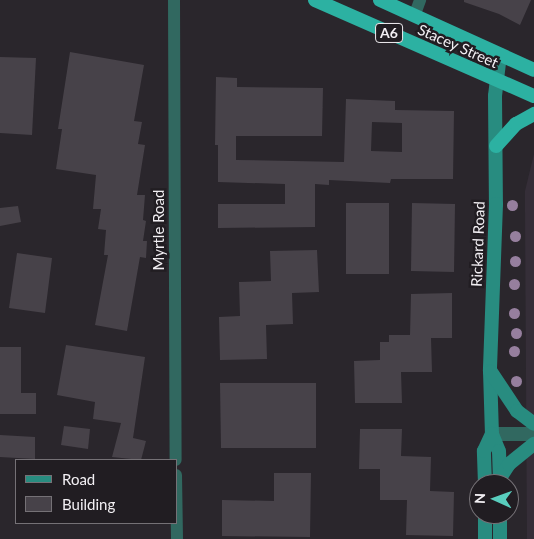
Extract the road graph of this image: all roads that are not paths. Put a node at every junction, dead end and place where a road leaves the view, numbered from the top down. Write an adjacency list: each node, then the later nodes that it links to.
1 (174, 0): 17 (street, Myrtle Road)
2 (315, 0): 8 (highway, Stacey Street / A6)
3 (380, 0): 5 (highway, Stacey Street / A6)
4 (420, 0): 5 (street)
5 (415, 14): 6 (highway, Stacey Street / A6)
6 (500, 55): 7 (highway, Stacey Street / A6); 8 (main road, Rickard Road)
7 (534, 70)
8 (496, 81): 9 (highway, Stacey Street / A6); 11 (main road, Rickard Road)
9 (534, 96)
10 (534, 114): 11 (highway)
11 (496, 146): 12 (main road, Rickard Road)
12 (490, 371): 13 (main road); 14 (main road, Rickard Road)
13 (534, 424)
14 (492, 434): 15 (street); 18 (main road, Rickard Road); 19 (main road, Rickard Road)
15 (534, 434)
16 (534, 444): 20 (main road)
17 (176, 459)
18 (485, 474)
19 (500, 474)
20 (504, 474)
21 (177, 524): 24 (street)
22 (485, 524): 25 (main road)
23 (500, 524): 26 (main road)
24 (177, 539)
25 (485, 539)
26 (500, 539)

